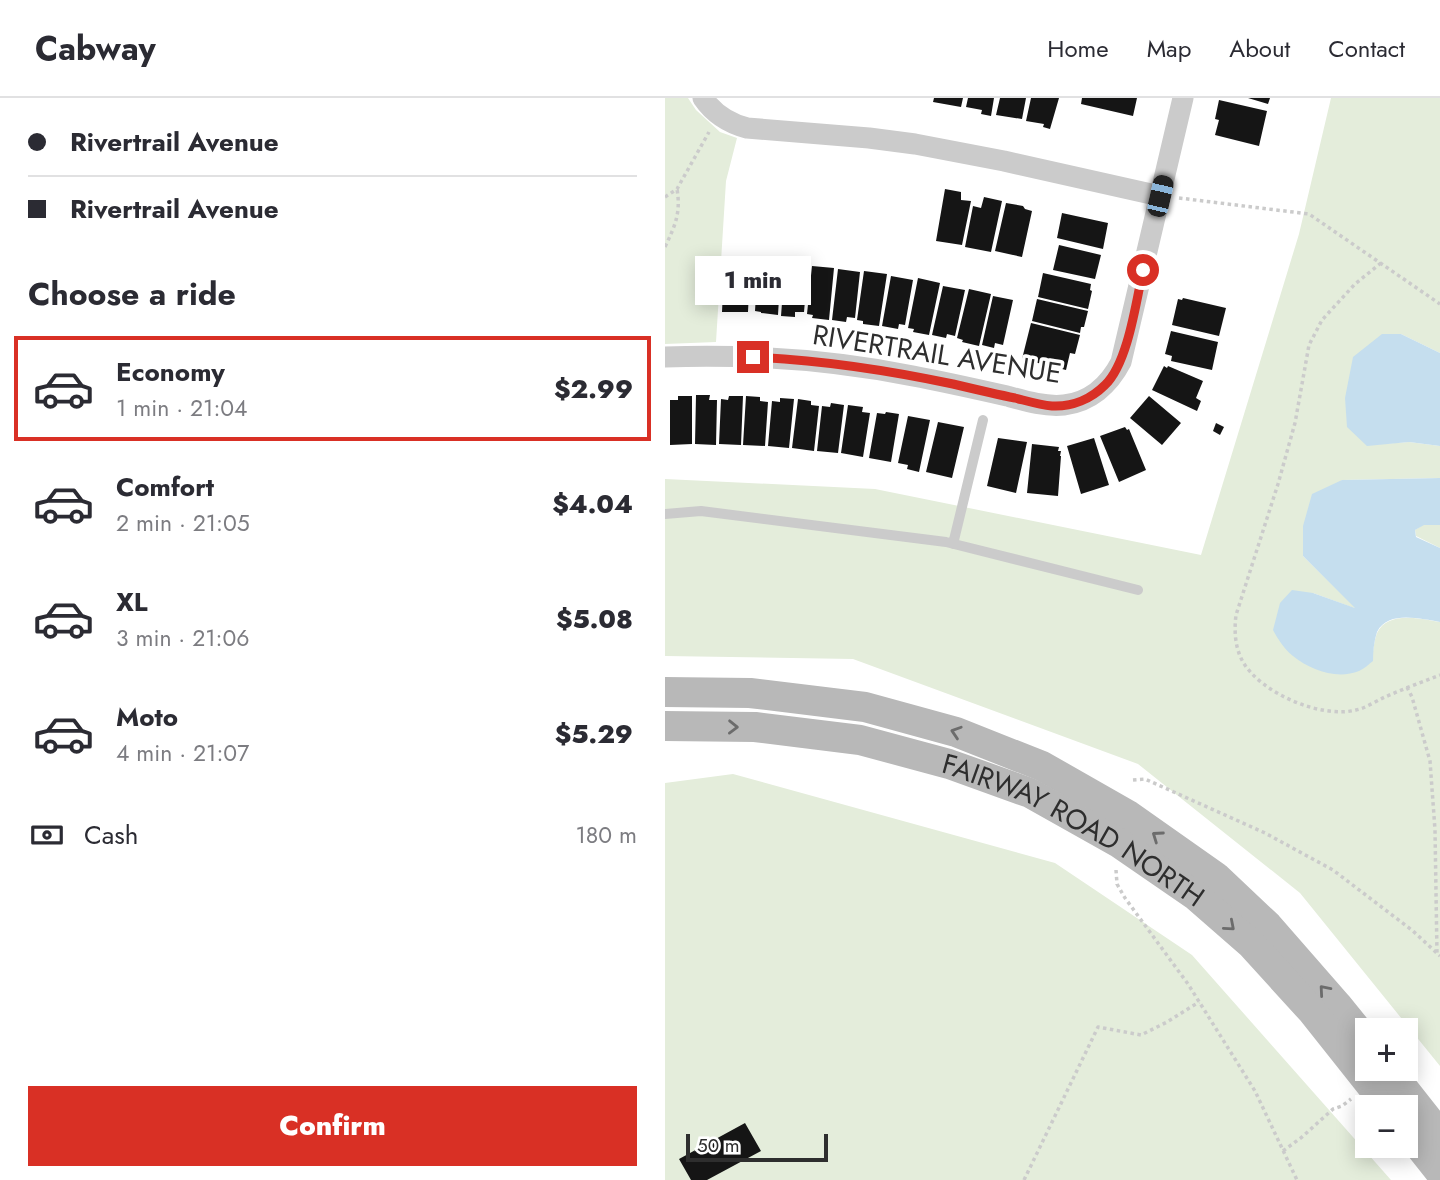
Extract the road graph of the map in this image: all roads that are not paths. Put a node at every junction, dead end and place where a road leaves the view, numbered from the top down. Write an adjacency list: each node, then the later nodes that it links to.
1 (703, 98): 3 (street)
2 (1183, 98): 3 (street, RIVERTRAIL AVENUE)
3 (1160, 196): 4 (street, RIVERTRAIL AVENUE)
4 (665, 357)
5 (983, 420): 7 (lane)
6 (665, 514): 7 (lane)
7 (953, 544): 8 (lane)
8 (1138, 590)
9 (665, 692): 11 (main road, FAIRWAY ROAD NORTH, one-way to 9)
10 (665, 726): 13 (main road, FAIRWAY ROAD NORTH, one-way to 13)
11 (1355, 1027)
12 (1395, 1081): 15 (main road)
13 (1379, 1095)
14 (1418, 1139): 15 (main road)
15 (1436, 1154)

